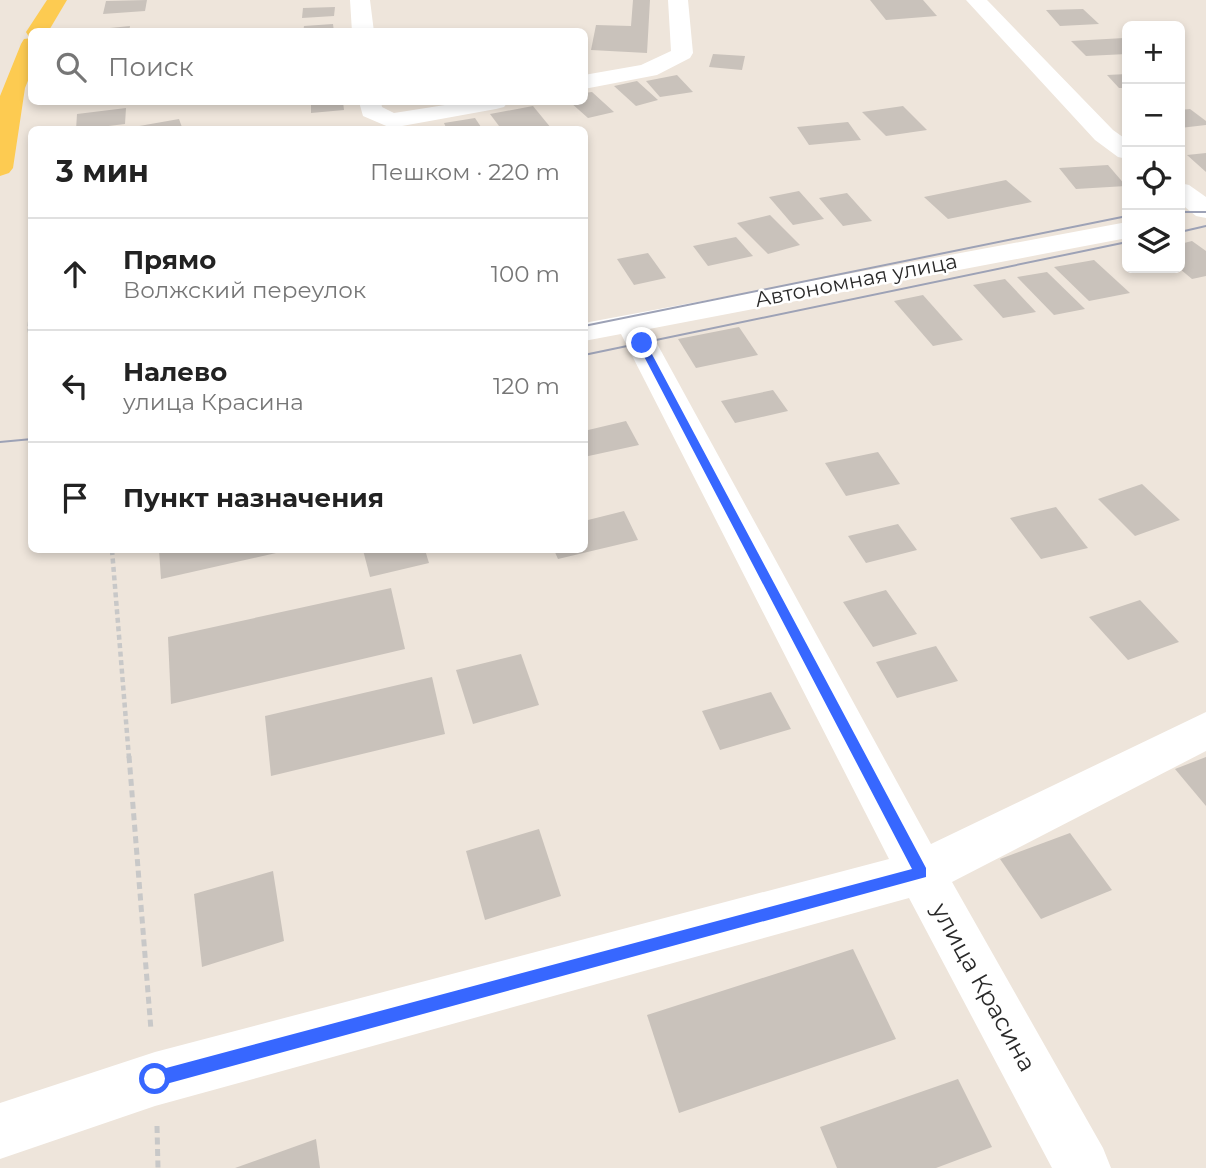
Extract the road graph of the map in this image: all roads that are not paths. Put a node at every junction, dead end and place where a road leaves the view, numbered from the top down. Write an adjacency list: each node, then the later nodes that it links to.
1 (57, 0): 5 (main road)
2 (360, 0): 6 (street)
3 (678, 0): 8 (street)
4 (976, 0): 11 (street)
5 (40, 28)
6 (363, 28)
7 (28, 53): 12 (main road)
8 (588, 81)
9 (370, 105): 10 (street)
10 (482, 105)
11 (1122, 148)
12 (0, 167)
13 (1190, 191): 14 (street)
14 (1206, 210)
15 (1206, 217): 16 (street)
16 (1185, 220)
17 (1122, 231): 18 (street, Автономная улица)
18 (630, 322): 19 (street, Автономная улица); 21 (street, улица Красина)
19 (588, 331)
20 (1206, 730): 21 (street)
21 (921, 873): 22 (street); 23 (street, улица Красина)
22 (0, 1131)
23 (1083, 1168)

